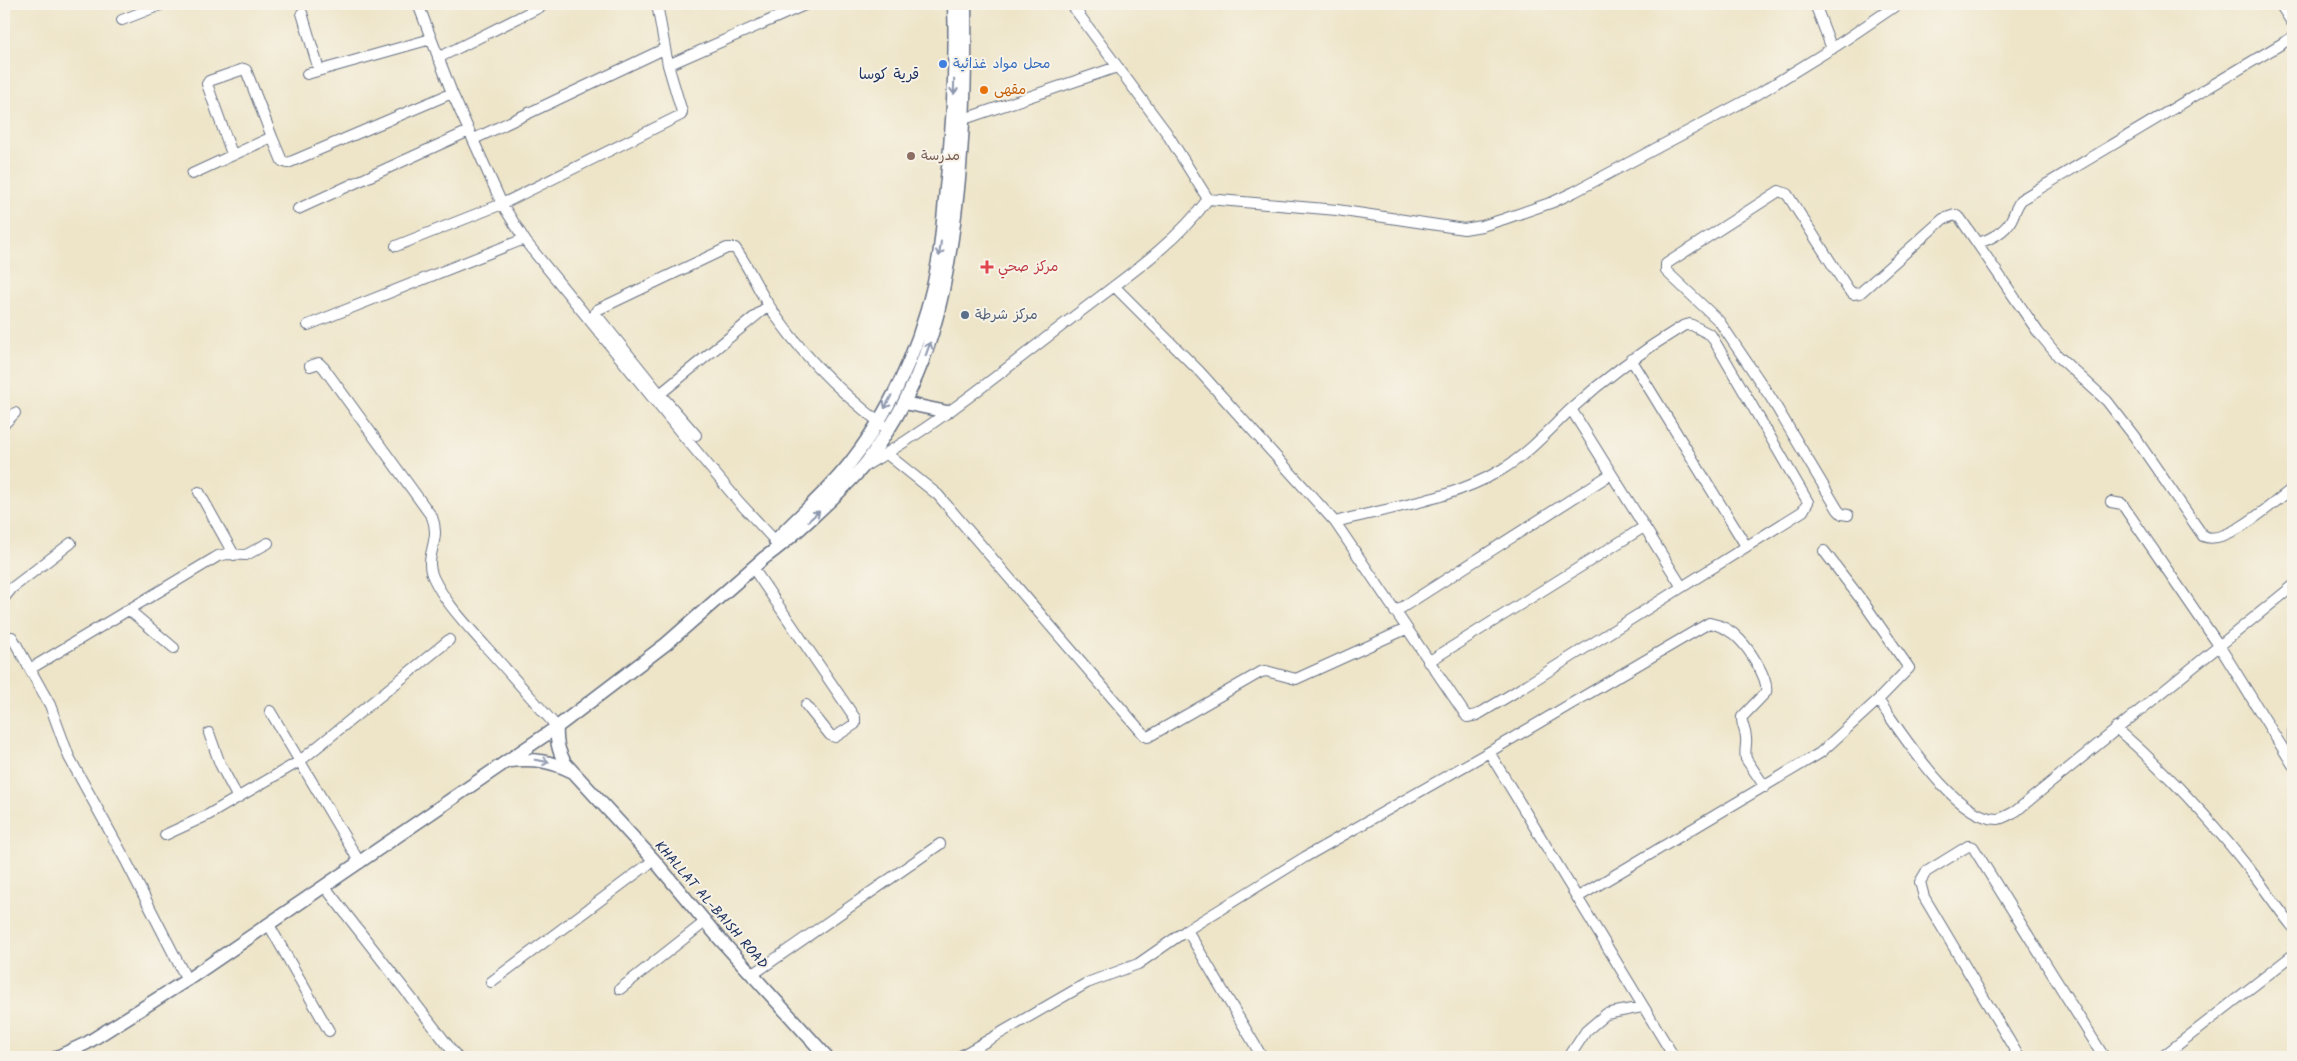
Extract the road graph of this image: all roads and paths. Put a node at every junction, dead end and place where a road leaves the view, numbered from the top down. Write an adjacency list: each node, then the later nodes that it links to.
1 (163, 4): 13 (street)
2 (418, 4): 16 (street)
3 (546, 4): 19 (street)
4 (657, 4): 17 (street)
5 (807, 4): 20 (street)
6 (954, 4): 29 (street, one-way to 29)
7 (965, 4): 25 (street)
8 (1071, 4): 21 (street)
9 (1815, 4): 18 (street)
10 (1898, 4): 18 (street)
11 (2280, 4): 14 (street)
12 (302, 13): 22 (street)
13 (122, 20)
14 (2293, 24)
15 (2293, 37): 36 (street)
16 (431, 38): 19 (street); 22 (street)
17 (664, 49): 20 (street); 26 (street)
18 (1832, 49): 32 (street)
19 (438, 58): 24 (street)
20 (668, 65): 33 (street)
21 (1117, 67): 25 (street); 32 (street)
22 (319, 70): 23 (street)
23 (307, 74)
24 (452, 93): 26 (street); 27 (street)
25 (964, 119): 29 (street)
26 (472, 135): 33 (street); 34 (street)
27 (272, 137): 28 (street); 28 (street)
28 (232, 154): 30 (street)
29 (956, 154): 31 (street)
30 (192, 174)
31 (953, 188): 39 (street, one-way to 39); 41 (street)
32 (1208, 199): 38 (street)
33 (502, 204): 35 (street); 37 (street)
34 (298, 209)
35 (524, 239): 42 (street); 65 (street)
36 (1978, 243): 57 (street); 60 (street)
37 (396, 246)
38 (1114, 286): 48 (street); 61 (street)
39 (928, 303): 41 (street); 50 (street, one-way to 50)
40 (769, 306): 45 (street); 45 (street); 50 (street)
41 (941, 306): 46 (street, one-way to 41)
42 (308, 325)
43 (1631, 359): 47 (street); 66 (street); 66 (street)
44 (310, 366): 85 (street)
45 (660, 394): 53 (street)
46 (904, 403): 48 (street); 52 (street)
47 (1571, 409): 56 (street); 61 (street)
48 (947, 412): 54 (street)
49 (15, 413): 51 (street)
50 (878, 421): 52 (street); 65 (street)
51 (4, 424)
52 (889, 430): 55 (street)
53 (696, 435)
54 (888, 454): 55 (street); 75 (street)
55 (862, 468): 65 (street, one-way to 55)
56 (1611, 474): 62 (street); 74 (street)
57 (2293, 488)
58 (199, 492): 68 (street)
59 (2111, 502): 78 (street)
60 (1848, 515)
61 (1335, 522): 74 (street)
62 (1644, 527): 71 (street); 80 (street)
63 (71, 543): 72 (street)
64 (268, 543): 68 (street)
65 (778, 544): 69 (street)
66 (1746, 546): 71 (street)
67 (1824, 551): 82 (street)
68 (234, 555): 73 (street)
69 (753, 568): 83 (street); 85 (street)
70 (2293, 586): 78 (street)
71 (1682, 587): 80 (street)
72 (4, 598)
73 (129, 610): 79 (street); 81 (street)
74 (1395, 612): 75 (street)
75 (1406, 629): 80 (street)
76 (12, 637): 81 (street)
77 (449, 640): 91 (street)
78 (2220, 647): 86 (street); 93 (street)
79 (174, 648)
80 (1428, 662)
81 (30, 669): 109 (street)
82 (1878, 700): 86 (street); 95 (street)
83 (806, 705)
84 (270, 710): 91 (street)
85 (557, 727): 92 (street); 94 (street, KHALLAT AL-BAISH ROAD)
86 (2116, 728): 105 (street)
87 (2293, 731): 89 (street)
88 (209, 733): 96 (street)
89 (2293, 741)
90 (1489, 752): 95 (street); 102 (street); 106 (street)
91 (300, 761): 96 (street); 100 (street)
92 (508, 761): 94 (street, one-way to 94); 100 (street)
93 (2293, 765)
94 (573, 772): 99 (street, KHALLAT AL-BAISH ROAD)
95 (1765, 787): 102 (street)
96 (238, 798): 97 (street)
97 (165, 835)
98 (940, 844): 108 (street)
99 (654, 860): 103 (street, KHALLAT AL-BAISH ROAD); 110 (street)
100 (360, 863): 101 (street)
101 (325, 886): 104 (street); 116 (street)
102 (1578, 897): 112 (street)
103 (705, 922): 108 (street, KHALLAT AL-BAISH ROAD); 111 (street)
104 (269, 925): 109 (street); 113 (street)
105 (2293, 927)
106 (1187, 930): 118 (street); 119 (street)
107 (2293, 955): 124 (street)
108 (752, 975): 117 (street, KHALLAT AL-BAISH ROAD)
109 (187, 980): 114 (street)
110 (491, 982)
111 (620, 988)
112 (1642, 1007): 120 (street); 121 (street)
113 (329, 1031)
114 (71, 1054): 115 (street)
115 (57, 1057)
116 (457, 1057)
117 (827, 1057)
118 (959, 1057)
119 (1262, 1057)
120 (1569, 1057)
121 (1674, 1057)
122 (2019, 1057): 123 (street)
123 (2104, 1057)
124 (2162, 1057)

